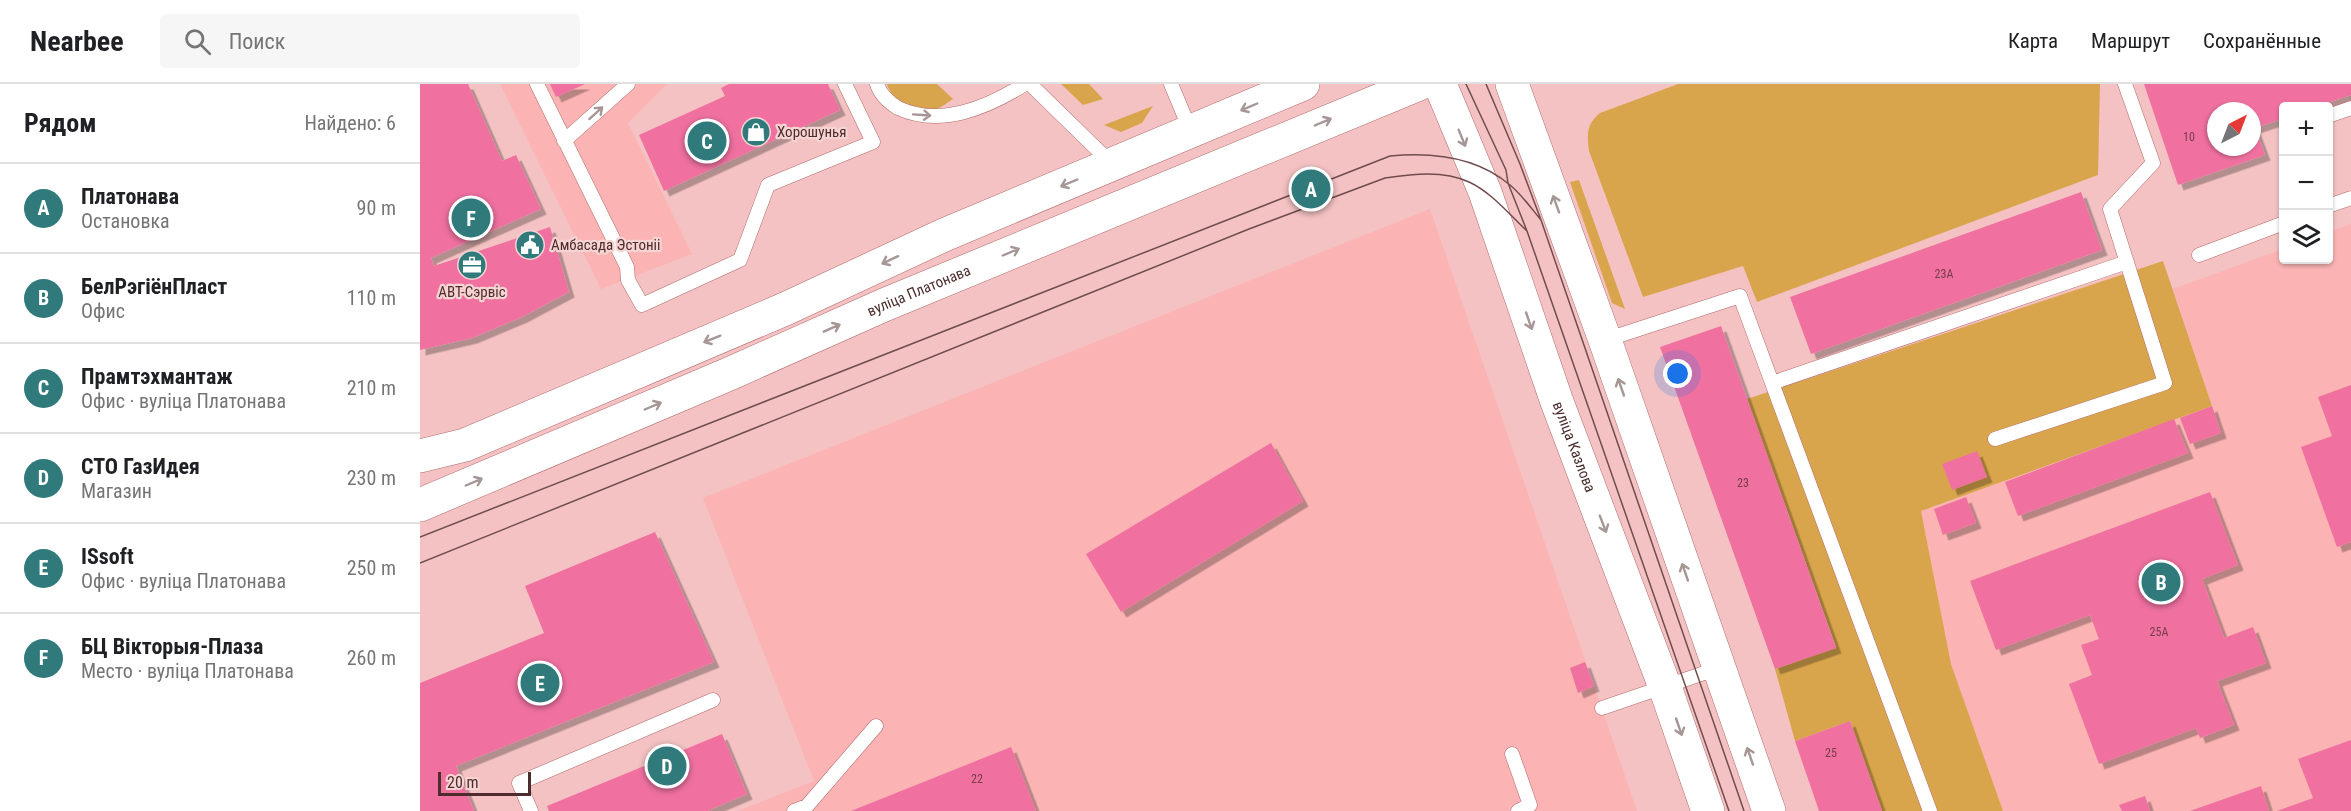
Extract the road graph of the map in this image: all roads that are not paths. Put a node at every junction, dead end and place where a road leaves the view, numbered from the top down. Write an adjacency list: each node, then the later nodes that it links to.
1 (537, 84): 15 (lane)
2 (628, 84): 15 (lane, one-way to 2)
3 (845, 84): 15 (lane)
4 (877, 84): 5 (lane, one-way to 5)
5 (1027, 84): 16 (lane)
6 (1172, 84): 14 (lane)
7 (1303, 84): 14 (main road, one-way to 14)
8 (1419, 84): 26 (main road, вуліца Платонава, one-way to 8)
9 (1440, 84): 28 (main road, вуліца Казлова, one-way to 28)
10 (1512, 84): 22 (main road, one-way to 10)
11 (2125, 84): 21 (lane)
12 (2351, 108): 13 (lane)
13 (2333, 114)
14 (1191, 132): 16 (main road)
15 (564, 141)
16 (1113, 164): 25 (main road, one-way to 25)
17 (2351, 198): 18 (lane)
18 (2333, 204)
19 (2279, 225): 20 (lane)
20 (2199, 255)
21 (2127, 262): 23 (lane); 24 (lane)
22 (1605, 340): 23 (lane); 27 (main road, one-way to 22)
23 (1772, 383): 38 (lane)
24 (1995, 440)
25 (420, 456)
26 (420, 505)
27 (1719, 668): 28 (lane); 37 (main road, one-way to 27)
28 (1665, 687): 30 (lane); 36 (main road, вуліца Казлова, one-way to 36)
29 (713, 700): 33 (lane)
30 (1602, 708)
31 (876, 726): 34 (lane)
32 (1512, 754): 35 (lane)
33 (531, 811)
34 (794, 811)
35 (1518, 811)
36 (1708, 811)
37 (1769, 811)
38 (1930, 811)

